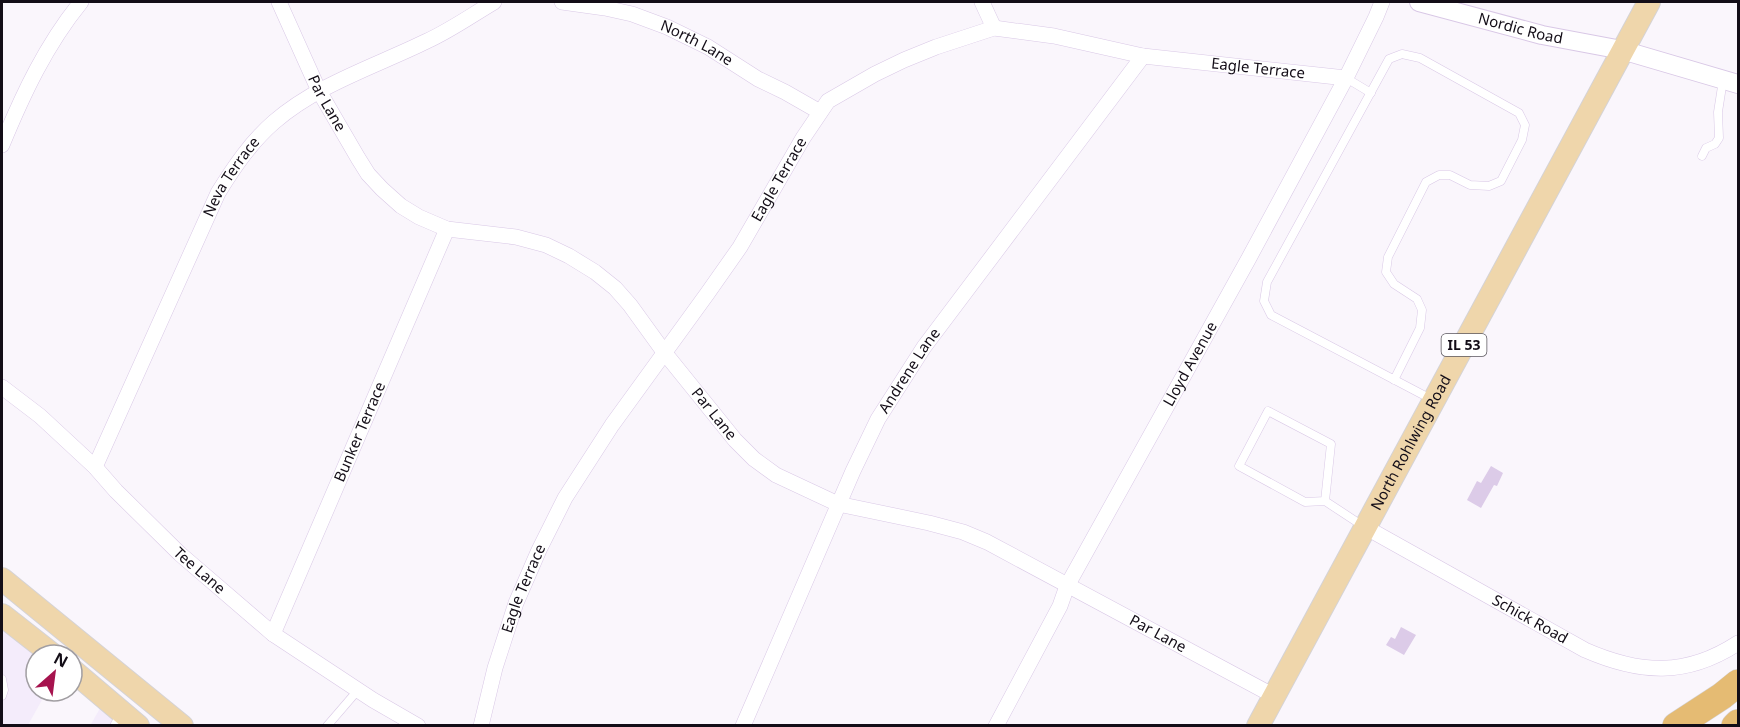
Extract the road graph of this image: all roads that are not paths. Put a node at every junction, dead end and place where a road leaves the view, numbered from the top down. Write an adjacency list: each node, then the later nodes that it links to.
1 (81, 2): 17 (street)
2 (279, 2): 14 (street, Par Lane)
3 (494, 2): 14 (street, Neva Terrace)
4 (562, 2): 16 (street, North Lane)
5 (982, 2): 9 (street)
6 (1382, 2): 12 (street, Lloyd Avenue)
7 (1419, 2): 10 (street, Nordic Road)
8 (1649, 2): 10 (main road, North Rohlwing Road / IL 53)
9 (994, 28): 11 (street, Eagle Terrace); 16 (street, Eagle Terrace)
10 (1622, 50): 13 (street, Nordic Road); 23 (main road, North Rohlwing Road / IL 53)
11 (1143, 56): 12 (street, Eagle Terrace); 26 (street, Andrene Lane)
12 (1346, 78): 15 (lane); 29 (street, Lloyd Avenue)
13 (1731, 82): 18 (lane)
14 (319, 91): 19 (street, Par Lane); 24 (street, Neva Terrace)
15 (1371, 93): 21 (lane); 21 (lane)
16 (820, 112): 20 (street, Eagle Terrace)
17 (2, 145)
18 (1702, 156)
19 (447, 229): 20 (street, Par Lane); 31 (street, Bunker Terrace)
20 (664, 351): 26 (street, Par Lane); 45 (street, Eagle Terrace)
21 (1394, 380): 23 (lane)
22 (2, 387): 24 (street, Tee Lane)
23 (1433, 400): 27 (main road, North Rohlwing Road / IL 53)
24 (95, 466): 31 (street, Tee Lane)
25 (1325, 501): 25 (lane); 27 (lane)
26 (838, 504): 29 (street, Par Lane); 46 (street, Andrene Lane)
27 (1365, 527): 33 (street, Schick Road); 39 (main road, North Rohlwing Road / IL 53)
28 (2, 579): 42 (main road)
29 (1067, 586): 39 (street, Par Lane); 47 (street, Lloyd Avenue)
30 (2, 615): 32 (main road)
31 (273, 633): 37 (street, Tee Lane)
32 (38, 643)
33 (1738, 643)
34 (2, 679): 38 (lane)
35 (84, 682): 41 (main road)
36 (1738, 683): 49 (highway)
37 (358, 690): 43 (lane); 44 (street, Tee Lane)
38 (2, 696)
39 (1274, 696): 48 (main road, North Rohlwing Road / IL 53)
40 (1738, 702): 50 (highway)
41 (124, 721)
42 (182, 726)
43 (327, 726)
44 (418, 726)
45 (481, 726)
46 (743, 726)
47 (996, 726)
48 (1258, 726)
49 (1676, 726)
50 (1703, 726)

